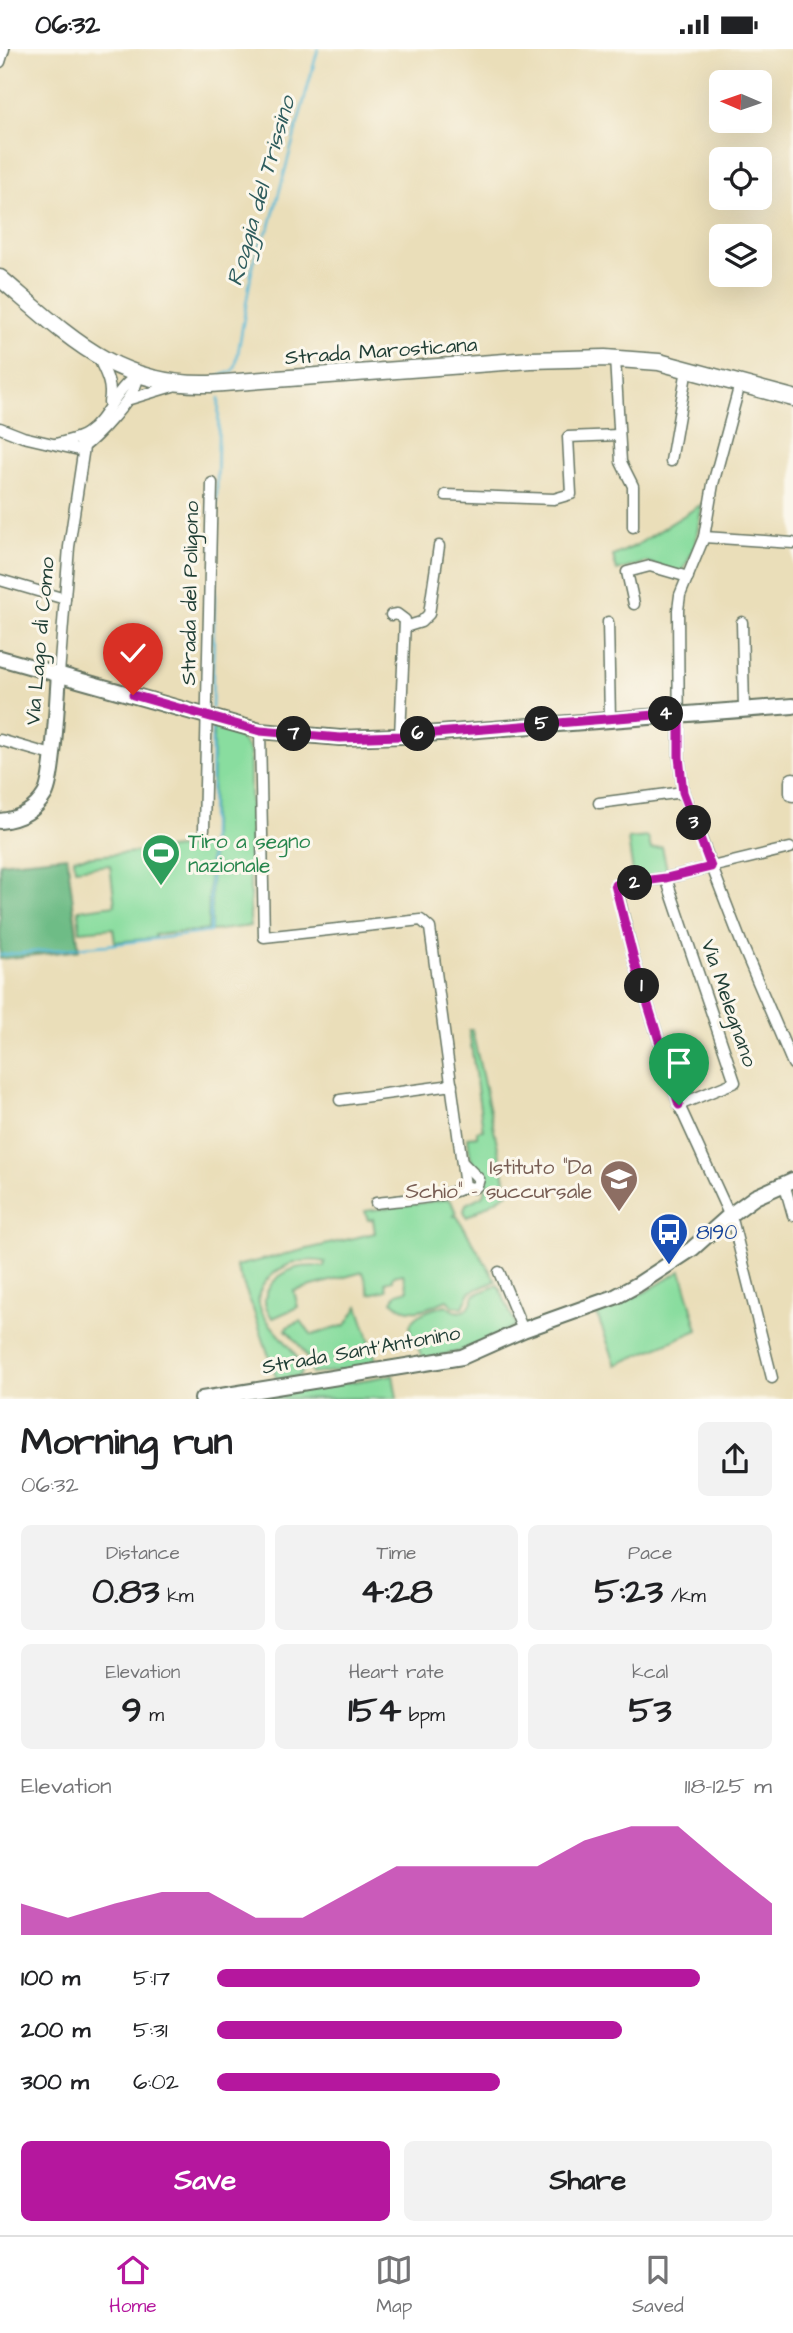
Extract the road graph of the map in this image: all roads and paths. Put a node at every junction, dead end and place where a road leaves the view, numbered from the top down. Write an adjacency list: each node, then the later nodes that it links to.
1 (4, 49): 2 (street)
2 (0, 62)
3 (0, 278): 4 (main road, Strada Marosticana)
4 (98, 357): 7 (main road, Strada Marosticana); 12 (street)
5 (615, 358): 6 (main road, Strada Marosticana); 8 (main road, Strada Marosticana); 14 (street)
6 (687, 369): 9 (main road, Strada Marosticana); 16 (street)
7 (138, 375): 8 (main road, Strada Marosticana); 11 (street); 12 (street)
8 (179, 384): 11 (street)
9 (740, 384): 10 (main road, Strada Marosticana); 20 (street)
10 (793, 398)
11 (130, 399): 15 (street)
12 (109, 406): 15 (street)
13 (1, 432): 15 (street)
14 (618, 435): 18 (street); 19 (street)
15 (81, 442): 25 (street, Via Lago di Como)
16 (671, 461)
17 (212, 483): 36 (street, Strada del Poligono)
18 (446, 495)
19 (633, 527)
20 (704, 537): 21 (street); 23 (street)
21 (793, 544)
22 (439, 546): 30 (street)
23 (688, 577): 26 (street); 35 (street)
24 (0, 580): 25 (street)
25 (65, 599): 32 (street, Via Lago di Como)
26 (634, 604)
27 (391, 615): 30 (street)
28 (608, 622): 37 (street)
29 (742, 622): 34 (street)
30 (405, 627): 39 (street)
31 (0, 658): 32 (street)
32 (59, 674): 36 (street); 41 (street, Via Lago di Como)
33 (793, 706): 34 (street)
34 (744, 708): 35 (street)
35 (679, 713): 37 (street); 43 (street)
36 (207, 716): 38 (street); 47 (street, Strada del Poligono)
37 (610, 719): 39 (street)
38 (260, 731): 39 (street); 52 (street)
39 (400, 736)
40 (0, 740): 41 (street)
41 (52, 755): 46 (street, Via Lago di Como)
42 (793, 781): 44 (main road)
43 (683, 792): 45 (street); 49 (street)
44 (793, 793)
45 (599, 803)
46 (0, 821)
47 (204, 829)
48 (790, 848): 49 (street)
49 (711, 867): 50 (street); 51 (street)
50 (666, 878): 54 (street, Via Melegnano); 54 (street)
51 (793, 1064)
52 (452, 1085): 53 (street); 55 (street)
53 (340, 1100)
54 (679, 1105): 60 (street)
55 (463, 1163): 57 (street); 57 (street)
56 (788, 1181): 59 (street); 60 (street, Strada Sant'Antonino)
57 (465, 1186): 58 (street)
58 (376, 1203)
59 (793, 1215)
60 (730, 1216): 62 (street, Strada Sant'Antonino); 63 (street)
61 (499, 1272): 62 (street)
62 (523, 1330): 64 (street, Strada Sant'Antonino)
63 (772, 1378)
64 (202, 1398)

